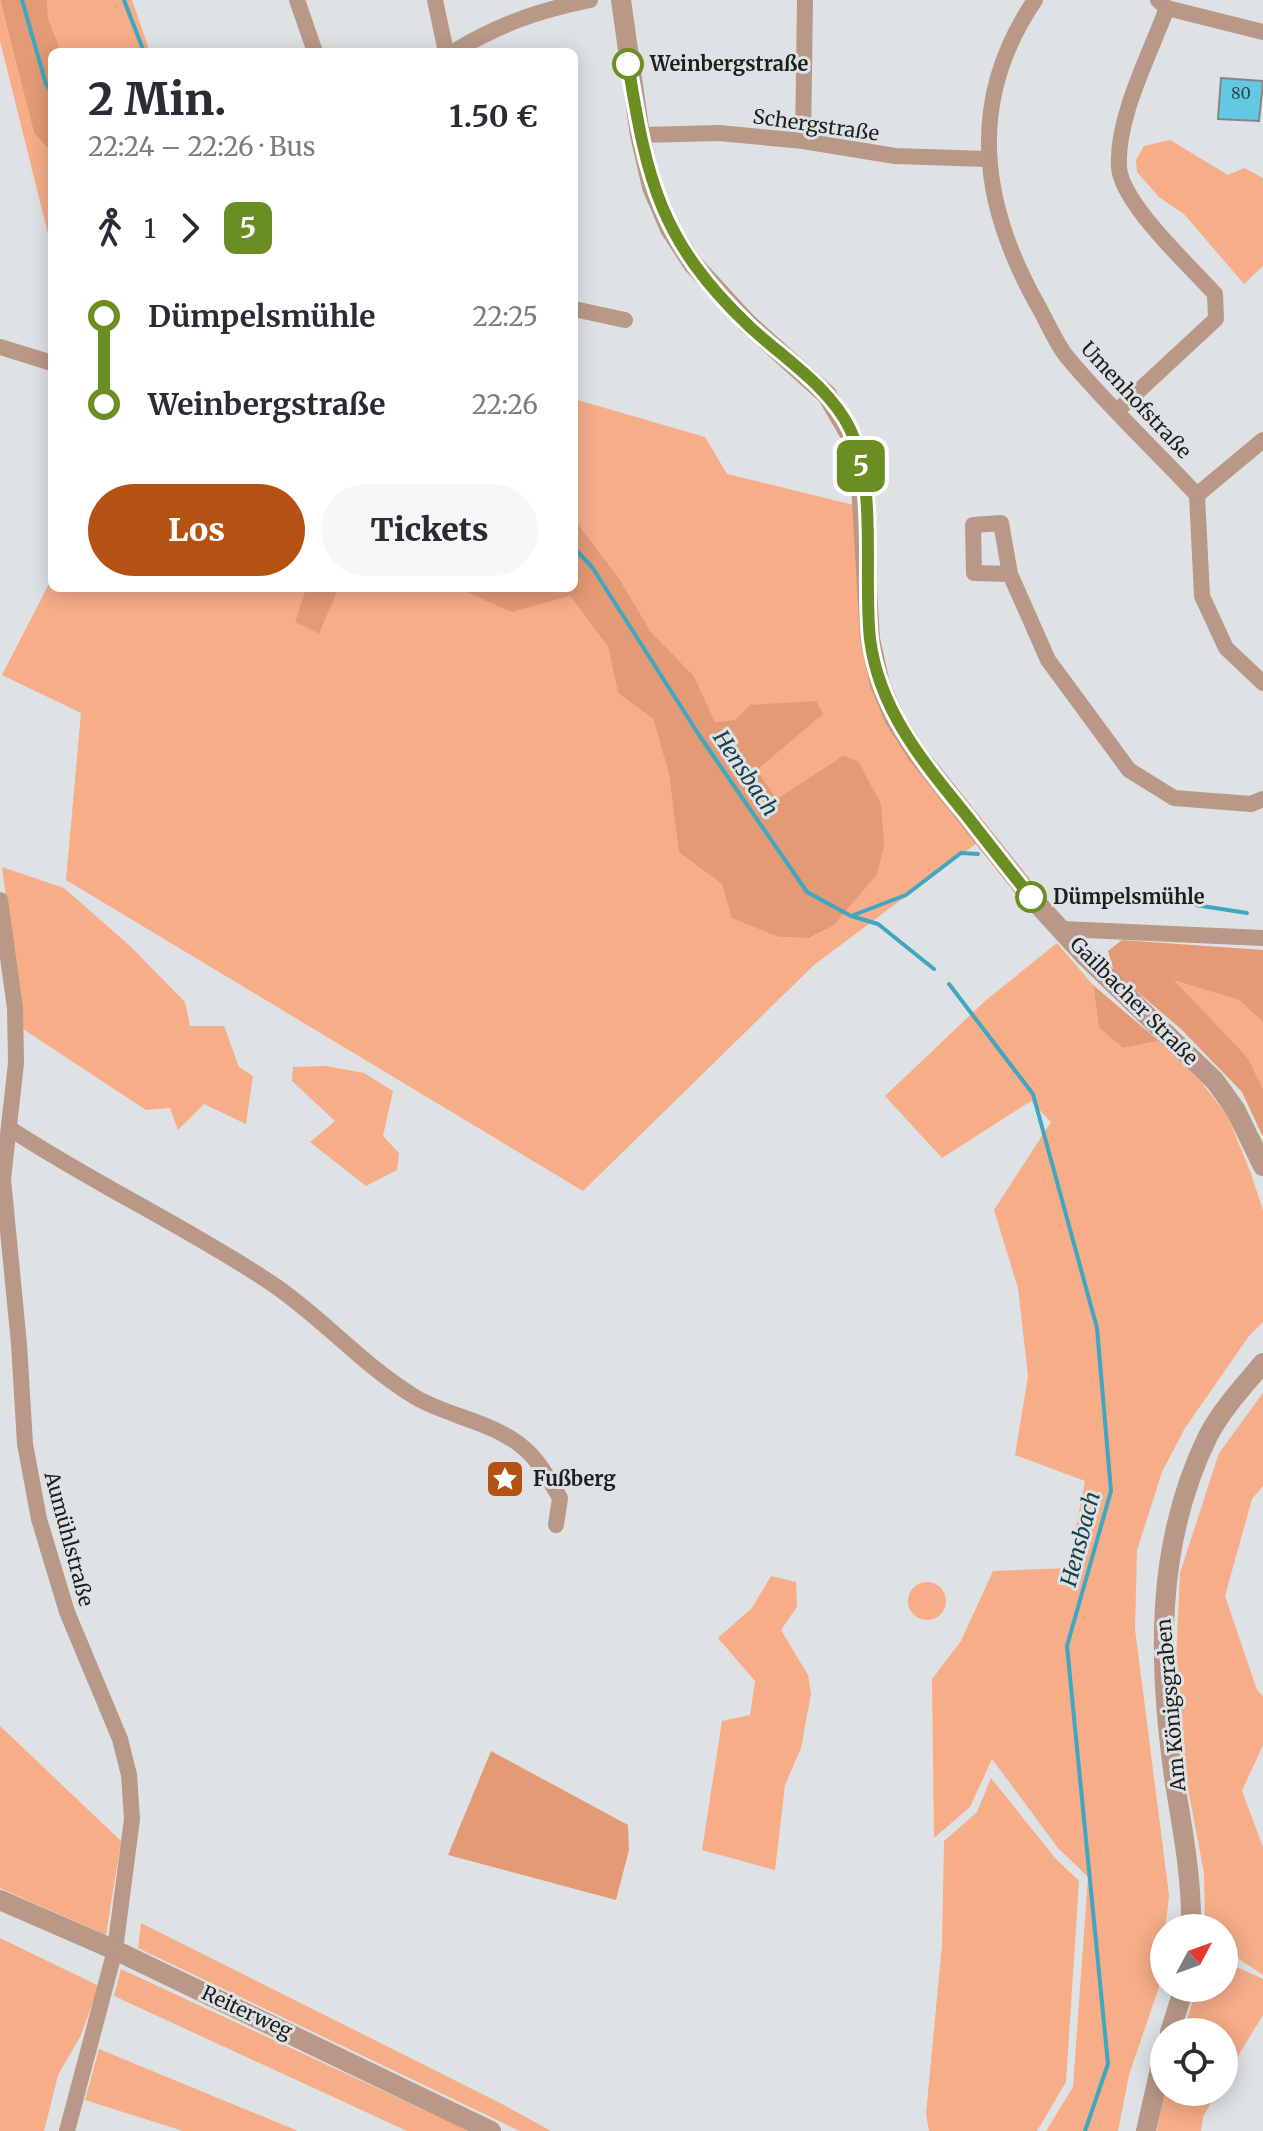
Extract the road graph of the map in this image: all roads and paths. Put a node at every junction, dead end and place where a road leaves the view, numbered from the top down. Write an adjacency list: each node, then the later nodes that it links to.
1 (297, 0): 9 (street)
2 (435, 0): 10 (street)
3 (590, 0): 11 (street)
4 (621, 0): 12 (street, Gailbacher Straße)
5 (805, 0): 13 (street)
6 (1035, 0): 14 (street, Umenhofstraße)
7 (1163, 4): 8 (street); 19 (street)
8 (1263, 32)
9 (314, 48)
10 (445, 48)
11 (460, 48)
12 (640, 135): 13 (street, Schergstraße); 26 (street, Gailbacher Straße)
13 (803, 141): 14 (street, Schergstraße)
14 (987, 159): 19 (street, Umenhofstraße)
15 (578, 310): 16 (street)
16 (625, 320)
17 (0, 347): 18 (street)
18 (48, 362)
19 (1118, 410): 21 (street, Umenhofstraße)
20 (1263, 440): 21 (street)
21 (1197, 495): 23 (street)
22 (1010, 574): 24 (street)
23 (1263, 683)
24 (1263, 799)
25 (0, 900): 28 (street, Aumühlstraße)
26 (1062, 929): 27 (street); 29 (street, Gailbacher Straße)
27 (1263, 938)
28 (9, 1128): 31 (street); 34 (street, Aumühlstraße)
29 (1263, 1166)
30 (1263, 1363): 33 (street, Am Königsgraben)
31 (556, 1525)
32 (0, 1900): 34 (street, Reiterweg)
33 (1191, 1914)
34 (115, 1950): 36 (street, Aumühlstraße); 37 (street, Reiterweg)
35 (1152, 2106): 38 (street)
36 (67, 2131)
37 (491, 2131)
38 (1146, 2131)

